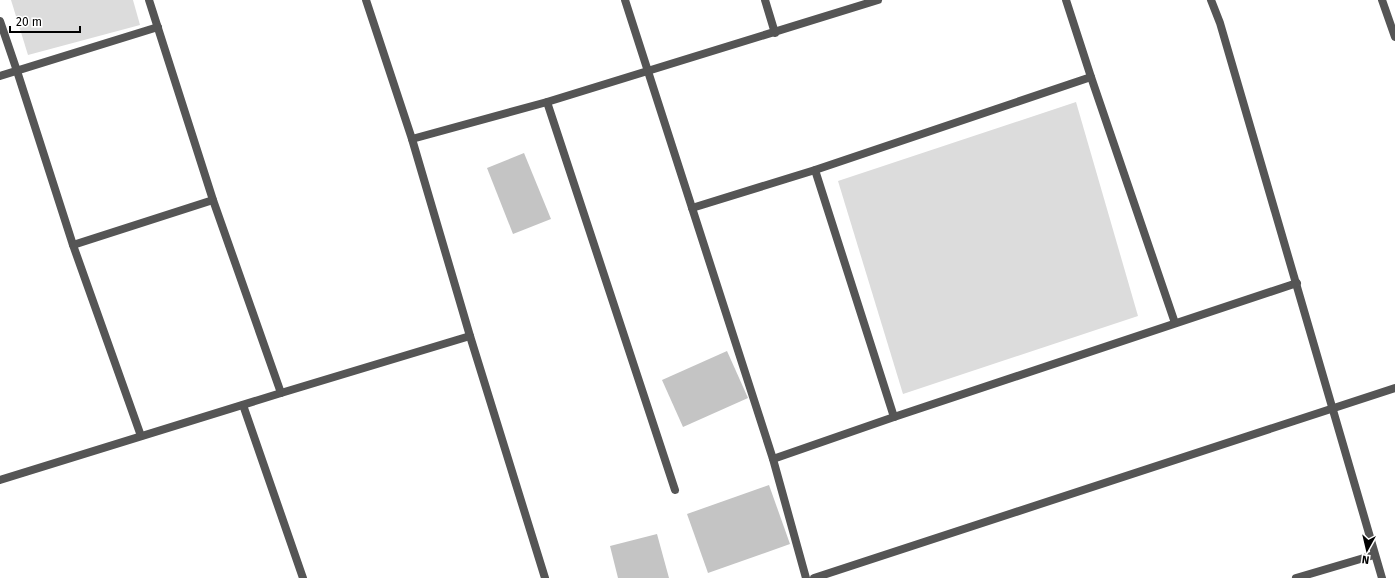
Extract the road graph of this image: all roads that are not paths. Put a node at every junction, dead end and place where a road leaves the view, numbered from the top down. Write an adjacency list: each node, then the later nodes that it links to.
1 (149, 0): 10 (street)
2 (366, 0): 18 (street)
3 (625, 0): 14 (street)
4 (766, 0): 11 (street)
5 (878, 0): 11 (street)
6 (1066, 0): 16 (street)
7 (1211, 0): 23 (street)
8 (1382, 0): 12 (street)
9 (0, 21): 13 (street)
10 (158, 27): 13 (street); 20 (street)
11 (775, 33): 14 (street)
12 (1395, 37)
13 (17, 71): 15 (street); 22 (street)
14 (648, 72): 17 (street); 21 (street)
15 (0, 76)
16 (1091, 77): 19 (street); 24 (street)
17 (547, 102): 18 (street); 34 (street)
18 (412, 139): 25 (street)
19 (815, 170): 21 (street); 30 (street)
20 (213, 200): 22 (street); 27 (street)
21 (692, 208): 32 (street)
22 (73, 245): 31 (street)
23 (1297, 284): 24 (street); 29 (street)
24 (1175, 324): 30 (street)
25 (470, 336): 27 (street); 37 (street)
26 (1395, 388): 29 (street)
27 (281, 393): 28 (street)
28 (243, 405): 31 (street); 36 (street)
29 (1333, 408): 35 (street); 39 (street)
30 (894, 417): 32 (street)
31 (141, 436): 33 (street)
32 (773, 459): 38 (street)
33 (0, 480)
34 (675, 490)
35 (1374, 555): 40 (street); 41 (street)
36 (303, 578)
37 (545, 578)
38 (806, 578)
39 (814, 578)
40 (1296, 578)
41 (1382, 578)

